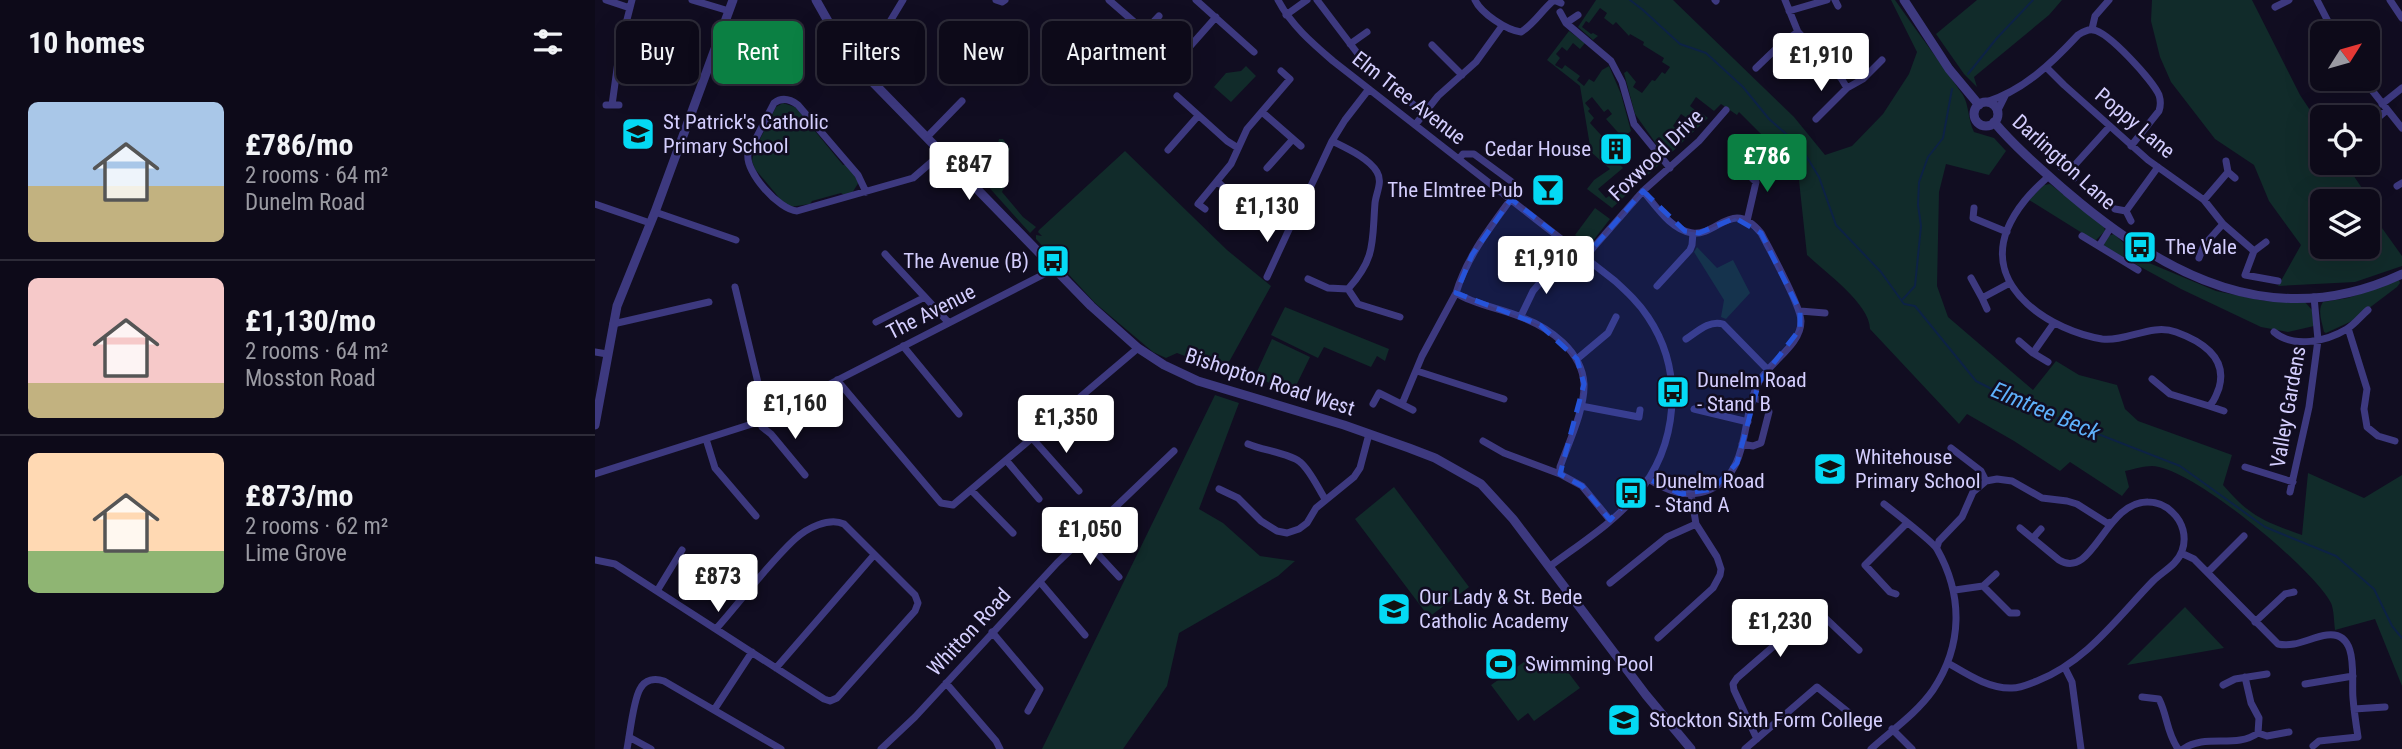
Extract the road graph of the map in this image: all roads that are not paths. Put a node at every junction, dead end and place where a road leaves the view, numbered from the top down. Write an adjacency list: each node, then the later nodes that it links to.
1 (606, 0): 22 (street)
2 (692, 0): 24 (street)
3 (733, 0): 24 (street)
4 (816, 0): 32 (street, Bishopton Road West)
5 (903, 0): 33 (street)
6 (996, 0): 7 (street)
7 (1005, 0)
8 (1196, 0): 30 (street)
9 (1278, 0): 27 (street, Elm Tree Avenue)
10 (1307, 0): 27 (street)
11 (1317, 0): 42 (street)
12 (1475, 0): 38 (street)
13 (1785, 0): 25 (street)
14 (1827, 0): 25 (street)
15 (1903, 0): 65 (street)
16 (2109, 0): 39 (street)
17 (2289, 0): 23 (street)
18 (2318, 0): 36 (street)
19 (2390, 0): 31 (street)
20 (1113, 1): 34 (street)
21 (1558, 1): 38 (street)
22 (631, 4): 66 (street)
23 (2275, 7)
24 (729, 11): 109 (street)
25 (1789, 11): 41 (street)
26 (1560, 12): 37 (street)
27 (1286, 15): 59 (street, Elm Tree Avenue)
28 (1578, 15): 37 (street)
29 (1159, 16): 35 (street)
30 (1216, 17): 43 (street); 45 (street)
31 (2402, 18)
32 (828, 21)
33 (890, 21)
34 (1134, 21)
35 (1154, 21)
36 (2328, 21)
37 (1566, 23): 91 (street)
38 (1502, 26): 55 (street)
39 (2092, 29): 52 (street); 83 (street)
40 (1367, 32): 42 (street)
41 (1798, 32): 47 (street); 57 (street)
42 (1350, 44): 46 (street)
43 (1191, 45)
44 (1432, 45): 55 (street)
45 (1254, 52)
46 (1358, 54)
47 (1768, 55): 50 (street); 51 (street)
48 (1882, 60): 53 (street)
49 (1866, 61): 53 (street)
50 (1775, 62)
51 (1756, 68)
52 (2047, 68): 63 (street); 77 (street, Poppy Lane)
53 (1873, 69): 57 (street)
54 (1281, 71): 69 (street)
55 (1462, 75): 72 (street)
56 (875, 84): 79 (street, Bishopton Road West)
57 (1847, 88): 74 (street)
58 (2402, 88): 67 (street)
59 (1369, 89): 76 (street, Elm Tree Avenue); 81 (street)
60 (1395, 90): 72 (street)
61 (2372, 91): 67 (street)
62 (1177, 96): 73 (street)
63 (2005, 96): 65 (street); 70 (street)
64 (962, 101): 79 (street)
65 (1982, 103): 70 (street); 75 (street)
66 (612, 105)
67 (2384, 107): 71 (street); 78 (street)
68 (1726, 110): 91 (street, Foxwood Drive)
69 (1262, 112): 80 (street); 84 (street)
70 (1997, 112): 75 (street)
71 (2380, 112)
72 (1424, 113): 76 (street)
73 (1198, 116): 84 (street); 85 (street)
74 (1816, 119)
75 (1994, 122): 95 (street, Darlington Lane)
76 (1415, 125): 87 (street, Elm Tree Avenue)
77 (2110, 126): 83 (street, Poppy Lane); 92 (street)
78 (2402, 128)
79 (927, 137): 86 (street, Bishopton Road West)
80 (1293, 139): 82 (street); 93 (street)
81 (1332, 141): 114 (street); 143 (street)
82 (1301, 146)
83 (2131, 146): 90 (street, Poppy Lane)
84 (1238, 148): 98 (street)
85 (1168, 150)
86 (943, 153): 101 (street); 131 (street, Bishopton Road West)
87 (1459, 159): 102 (street, Elm Tree Avenue); 102 (street)
88 (2226, 160): 94 (street)
89 (2061, 167): 92 (street)
90 (2158, 167): 103 (street, Poppy Lane); 108 (street)
91 (1670, 168): 100 (street, Foxwood Drive)
92 (2072, 168): 96 (street)
93 (1267, 169)
94 (2228, 172): 97 (street); 103 (street)
95 (2049, 176): 117 (street, Darlington Lane); 118 (street)
96 (2074, 178)
97 (2235, 178)
98 (1217, 181): 106 (street); 114 (street)
99 (1757, 181): 111 (street)
100 (1643, 191): 119 (street); 128 (street, Foxwood Drive)
101 (866, 192): 101 (street)
102 (1509, 198): 128 (street, Elm Tree Avenue); 144 (street)
103 (2204, 200): 115 (street, Poppy Lane)
104 (595, 204): 113 (street)
105 (1974, 208): 110 (street)
106 (1205, 209)
107 (2115, 209): 108 (street)
108 (2126, 211): 112 (street)
109 (655, 212): 113 (street); 121 (street)
110 (1973, 218): 116 (street); 118 (street)
111 (1747, 221): 119 (street); 153 (street)
112 (2131, 221)
113 (650, 223): 161 (street)
114 (1289, 224): 135 (street)
115 (2223, 225): 126 (street, Poppy Lane); 129 (street)
116 (1968, 227)
117 (2111, 227): 125 (street, Darlington Lane); 146 (street, Darlington Lane)
118 (2007, 232): 139 (street)
119 (1693, 233): 141 (street)
120 (2082, 236): 125 (street, Darlington Lane)
121 (725, 237): 122 (street); 124 (street)
122 (736, 240)
123 (2266, 242): 126 (street)
124 (721, 246)
125 (2099, 246): 132 (street, Darlington Lane)
126 (2254, 251): 138 (street)
127 (885, 254): 145 (street)
128 (1585, 257): 212 (street, Elm Tree Avenue)
129 (2199, 258)
130 (1555, 265): 155 (street)
131 (1054, 269): 159 (street, The Avenue); 168 (street, Bishopton Road West)
132 (2138, 270)
133 (2402, 274): 146 (street, Darlington Lane)
134 (1326, 276): 140 (street)
135 (1267, 277)
136 (1971, 278): 147 (street)
137 (1308, 279): 140 (street)
138 (2278, 281)
139 (2010, 283): 147 (street); 160 (street)
140 (1321, 285): 143 (street)
141 (1657, 286)
142 (735, 287): 192 (street)
143 (1348, 289): 152 (street)
144 (1456, 293): 155 (street); 175 (street)
145 (925, 297): 158 (street); 159 (street)
146 (2314, 297): 165 (street, Valley Gardens)
147 (1982, 298): 150 (street)
148 (1392, 301): 152 (street)
149 (709, 302): 161 (street)
150 (1987, 309)
151 (2368, 310): 162 (street)
152 (1388, 312): 156 (street)
153 (1800, 312): 154 (street); 174 (street)
154 (1825, 313)
155 (1521, 316): 172 (street)
156 (1400, 317)
157 (1616, 317): 172 (street)
158 (876, 321)
159 (949, 323): 167 (street, The Avenue)
160 (2054, 323): 170 (street); 185 (street)
161 (613, 324): 171 (street)
162 (2349, 328): 165 (street); 199 (street)
163 (2274, 332): 165 (street)
164 (1686, 340): 174 (street)
165 (2318, 340): 214 (street, Valley Gardens)
166 (2019, 341): 170 (street)
167 (903, 346): 178 (street, The Avenue); 191 (street)
168 (1138, 348): 182 (street); 195 (street, Bishopton Road West)
169 (595, 352): 171 (street)
170 (2033, 352): 173 (street)
171 (607, 354): 194 (street)
172 (1577, 359): 186 (street)
173 (2048, 362)
174 (1768, 370): 181 (street)
175 (1416, 371): 180 (street); 184 (street)
176 (2152, 379): 179 (street)
177 (2167, 379): 179 (street)
178 (837, 380): 192 (street, The Avenue); 216 (street)
179 (2161, 387): 185 (street)
180 (1504, 398)
181 (1753, 398): 193 (street); 203 (street)
182 (1071, 404): 196 (street); 197 (street)
183 (1373, 404): 184 (street)
184 (1402, 404): 188 (street)
185 (2209, 406): 190 (street)
186 (1580, 407): 189 (street); 210 (street)
187 (1694, 409): 193 (street)
188 (1413, 410)
189 (1640, 410)
190 (2224, 411)
191 (958, 414)
192 (763, 418): 198 (street, The Avenue); 211 (street)
193 (1748, 422): 203 (street)
194 (595, 425)
195 (1370, 434): 223 (street); 241 (street, Bishopton Road West)
196 (1104, 437)
197 (1032, 438): 206 (street); 218 (street)
198 (706, 439): 209 (street, The Avenue); 225 (street)
199 (2395, 440)
200 (1483, 441): 210 (street)
201 (1248, 444): 205 (street)
202 (1272, 444): 205 (street)
203 (1742, 444): 220 (street)
204 (1174, 451): 234 (street, Whitton Road)
205 (1271, 453): 223 (street)
206 (1006, 460): 216 (street); 222 (street)
207 (1952, 460): 213 (street)
208 (2245, 467): 214 (street, Valley Gardens)
209 (595, 474)
210 (1560, 474): 226 (street)
211 (806, 475)
212 (1648, 480): 220 (street); 226 (street, Elm Tree Avenue)
213 (1986, 481): 227 (street); 236 (street)
214 (2293, 482): 219 (street, Valley Gardens)
215 (1219, 489): 221 (street)
216 (971, 490): 232 (street)
217 (1243, 490): 221 (street)
218 (1079, 491)
219 (2290, 492)
220 (1691, 494): 229 (street)
221 (1238, 498): 223 (street)
222 (1039, 499)
223 (1325, 499)
224 (1884, 504): 228 (street)
225 (756, 516)
226 (1610, 520): 241 (street, Elm Tree Avenue)
227 (2112, 522): 235 (street); 238 (street)
228 (1907, 523): 236 (street); 251 (street)
229 (1696, 524): 246 (street); 257 (street)
230 (2020, 528): 235 (street)
231 (2041, 529): 235 (street)
232 (1013, 533)
233 (2244, 537): 242 (street)
234 (1083, 538): 244 (street); 245 (street, Whitton Road)
235 (2033, 538)
236 (1937, 547): 248 (street)
237 (682, 550): 249 (street)
238 (2181, 553): 242 (street); 262 (street)
239 (874, 555): 254 (street); 261 (street); 261 (street)
240 (595, 560): 249 (street)
241 (1549, 567): 287 (street, Bishopton Road West)
242 (2208, 572): 253 (street)
243 (1996, 574): 247 (street)
244 (1119, 577)
245 (1039, 582): 255 (street, Whitton Road); 256 (street)
246 (1610, 583)
247 (1983, 586): 248 (street); 252 (street)
248 (1955, 590): 260 (street)
249 (657, 591): 254 (street)
250 (2294, 592): 253 (street)
251 (1896, 593)
252 (2017, 613)
253 (2255, 622): 264 (street)
254 (716, 629): 259 (street)
255 (992, 632): 266 (street, Whitton Road); 273 (street)
256 (1085, 635)
257 (1658, 638)
258 (1859, 650): 279 (street)
259 (752, 652): 261 (street); 272 (street)
260 (1948, 663): 262 (street); 275 (street)
261 (776, 668)
262 (2065, 668): 291 (street)
263 (2267, 674): 265 (street)
264 (2353, 676): 267 (street); 271 (street)
265 (2245, 677): 268 (street); 277 (street)
266 (946, 683): 285 (street, Whitton Road); 286 (street)
267 (2305, 684)
268 (2223, 685)
269 (2142, 697): 292 (street)
270 (2385, 707): 271 (street)
271 (2354, 709): 281 (street)
272 (715, 710): 278 (street); 284 (street)
273 (1028, 711)
274 (1848, 712): 279 (street)
275 (1892, 729): 289 (street); 290 (street)
276 (2290, 732): 277 (street)
277 (2258, 733): 280 (street)
278 (629, 737): 282 (street); 283 (street)
279 (1757, 739): 288 (street)
280 (2236, 745): 292 (street)
281 (2313, 746)
282 (627, 749)
283 (651, 749)
284 (781, 749)
285 (881, 749)
286 (1000, 749)
287 (1691, 749)
288 (1745, 749)
289 (1871, 749)
290 (1912, 749)
291 (2081, 749)
292 (2181, 749)

